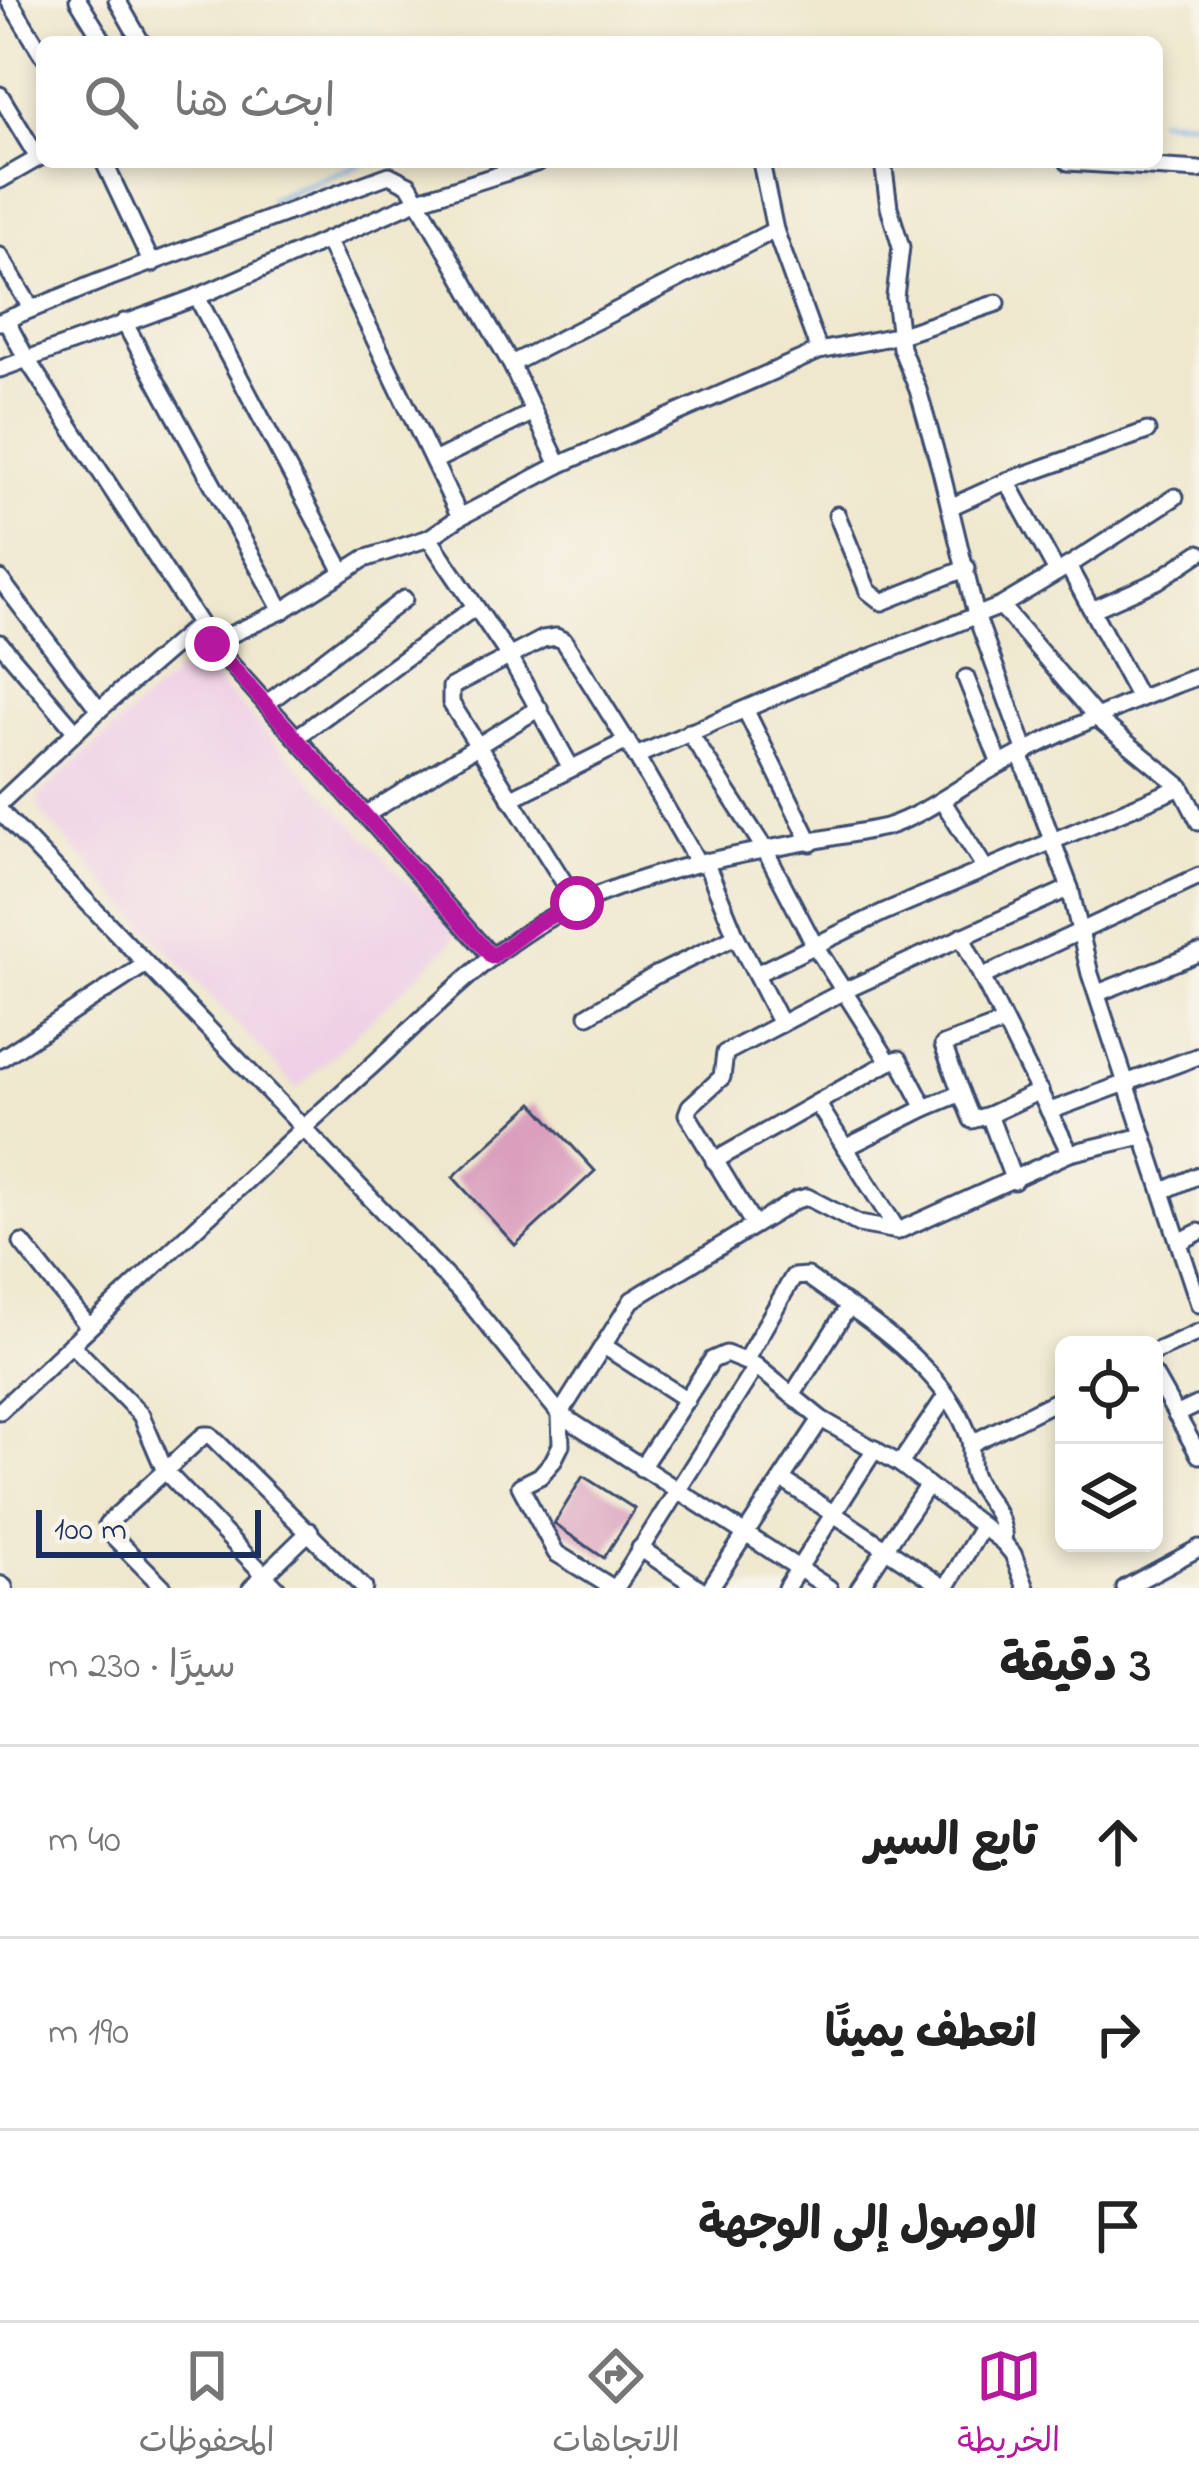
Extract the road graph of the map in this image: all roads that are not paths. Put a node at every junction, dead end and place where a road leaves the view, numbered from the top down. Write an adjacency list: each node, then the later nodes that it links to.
1 (9, 0): 6 (street)
2 (78, 0): 4 (street)
3 (117, 0): 5 (street)
4 (100, 36)
5 (138, 36)
6 (36, 44)
7 (0, 95): 8 (street)
8 (36, 151)
9 (36, 159): 16 (street)
10 (107, 168): 21 (street)
11 (520, 168): 17 (street)
12 (762, 168): 18 (street)
13 (884, 168): 27 (street)
14 (1163, 168): 15 (street)
15 (1199, 170)
16 (0, 180)
17 (418, 200): 19 (street); 21 (street); 30 (street)
18 (776, 230): 28 (street); 30 (street)
19 (327, 240): 22 (street); 34 (street)
20 (0, 256): 24 (street)
21 (152, 264): 24 (street)
22 (197, 297): 26 (street); 45 (street)
23 (997, 303): 27 (street)
24 (31, 308): 25 (street)
25 (3, 321): 29 (street)
26 (124, 322): 29 (street); 51 (street)
27 (901, 335): 28 (street); 38 (street)
28 (819, 351): 35 (street)
29 (26, 358): 31 (street); 53 (street)
30 (511, 364): 32 (street)
31 (0, 369)
32 (534, 412): 34 (street); 35 (street)
33 (1147, 431): 36 (street)
34 (434, 461): 40 (street)
35 (560, 465): 40 (street)
36 (1006, 482): 38 (street); 44 (street)
37 (1175, 497): 44 (street)
38 (950, 508): 43 (street)
39 (837, 515): 43 (street)
40 (460, 517): 41 (street)
41 (429, 538): 45 (street); 49 (street)
42 (1199, 553): 50 (street)
43 (967, 568): 52 (street)
44 (1062, 569): 48 (street); 50 (street)
45 (343, 572): 51 (street)
46 (0, 579): 62 (street)
47 (404, 599): 60 (street)
48 (1001, 606): 52 (street); 64 (street)
49 (475, 608): 56 (street); 67 (street)
50 (1094, 609): 59 (street)
51 (282, 611): 55 (street)
52 (976, 615): 63 (street); 70 (street)
53 (199, 624): 55 (street); 62 (street)
54 (0, 644): 65 (street)
55 (212, 644): 60 (street)
56 (509, 656): 61 (street); 68 (street); 69 (street)
57 (1199, 676): 59 (street)
58 (966, 678): 71 (street)
59 (1139, 698): 64 (street)
60 (266, 704): 67 (street)
61 (539, 708): 68 (street); 72 (street)
62 (99, 710): 65 (street)
63 (746, 711): 66 (street); 80 (street)
64 (1098, 718): 70 (street); 73 (street)
65 (76, 732): 76 (street)
66 (689, 732): 69 (street); 81 (street)
67 (297, 737): 77 (street)
68 (478, 746): 74 (street); 77 (street)
69 (632, 749): 72 (street); 82 (street)
70 (1023, 753): 71 (street); 79 (street)
71 (1000, 764): 75 (street)
72 (571, 768): 74 (street)
73 (1181, 787): 78 (street); 79 (street)
74 (510, 799): 86 (street)
75 (942, 800): 80 (street); 83 (street)
76 (0, 807): 93 (street)
77 (367, 814): 92 (street)
78 (1199, 822)
79 (1054, 841): 83 (street); 85 (street)
80 (811, 843): 81 (street)
81 (764, 848): 82 (street); 90 (street)
82 (701, 862): 86 (street); 88 (street)
83 (986, 868): 90 (street)
84 (1199, 876): 87 (street)
85 (1070, 888): 87 (street); 89 (street)
86 (577, 903): 92 (street)
87 (1079, 934): 95 (street); 97 (street)
88 (736, 936): 94 (street); 98 (street)
89 (961, 936): 95 (street); 96 (street)
90 (814, 944): 94 (street); 96 (street)
91 (1199, 953): 97 (street)
92 (492, 957): 111 (street)
93 (146, 964): 102 (street); 111 (street)
94 (756, 974): 100 (street)
95 (982, 976): 99 (street)
96 (846, 991): 100 (street); 103 (street)
97 (1098, 994): 104 (street)
98 (588, 1015)
99 (1003, 1023): 105 (street); 106 (street)
100 (782, 1024): 115 (street)
101 (1199, 1056): 104 (street)
102 (0, 1059)
103 (889, 1062): 107 (street); 108 (street)
104 (1125, 1083): 109 (street); 112 (street)
105 (1040, 1091): 109 (street); 110 (street)
106 (961, 1093): 108 (street); 110 (street)
107 (817, 1103): 113 (street); 115 (street)
108 (925, 1108): 113 (street)
109 (1050, 1112): 114 (street)
110 (989, 1115): 117 (street)
111 (303, 1128): 126 (street); 139 (street)
112 (1143, 1136): 114 (street); 118 (street)
113 (845, 1148): 120 (street)
114 (1070, 1153): 117 (street)
115 (714, 1161): 119 (street)
116 (1199, 1175): 118 (street)
117 (1015, 1181): 120 (street)
118 (1163, 1191): 122 (street)
119 (754, 1225): 120 (street); 129 (street)
120 (898, 1231)
121 (1199, 1232): 122 (street)
122 (1179, 1242): 124 (street)
123 (22, 1243): 126 (street)
124 (1198, 1299)
125 (849, 1306): 131 (street); 133 (street); 134 (street)
126 (89, 1328): 128 (street)
127 (1199, 1332): 130 (street)
128 (71, 1344): 138 (street); 148 (street)
129 (604, 1346): 135 (street); 139 (street)
130 (1163, 1348)
131 (750, 1364): 133 (street); 135 (street); 151 (street)
132 (1163, 1391): 140 (street)
133 (793, 1394): 141 (street)
134 (946, 1396): 142 (street); 145 (street)
135 (687, 1400): 146 (street)
136 (1055, 1402): 142 (street)
137 (1199, 1404): 140 (street)
138 (0, 1411)
139 (560, 1414): 146 (street); 166 (street)
140 (1176, 1415): 144 (street)
141 (820, 1419): 143 (street); 149 (street)
142 (972, 1443): 147 (street)
143 (874, 1449): 145 (street); 153 (street)
144 (1199, 1455)
145 (900, 1464): 150 (street)
146 (640, 1468): 151 (street)
147 (971, 1469): 152 (street); 157 (street)
148 (165, 1471): 155 (street); 162 (street); 163 (street)
149 (784, 1480): 153 (street); 156 (street)
150 (928, 1485): 152 (street); 158 (street)
151 (675, 1490): 156 (street); 159 (street)
152 (946, 1498): 154 (street)
153 (835, 1514): 158 (street); 161 (street)
154 (982, 1527): 157 (street); 172 (street)
155 (310, 1531): 162 (street); 165 (street)
156 (746, 1538): 161 (street); 168 (street)
157 (1003, 1541): 173 (street)
158 (884, 1546): 171 (street); 172 (street)
159 (640, 1548): 166 (street); 167 (street)
160 (1199, 1548): 174 (street)
161 (799, 1568): 169 (street); 170 (street)
162 (271, 1582): 164 (street)
163 (164, 1588)
164 (251, 1588)
165 (364, 1588)
166 (614, 1588)
167 (699, 1588)
168 (710, 1588)
169 (786, 1588)
170 (829, 1588)
171 (859, 1588)
172 (946, 1588)
173 (1026, 1588)
174 (1125, 1588)

